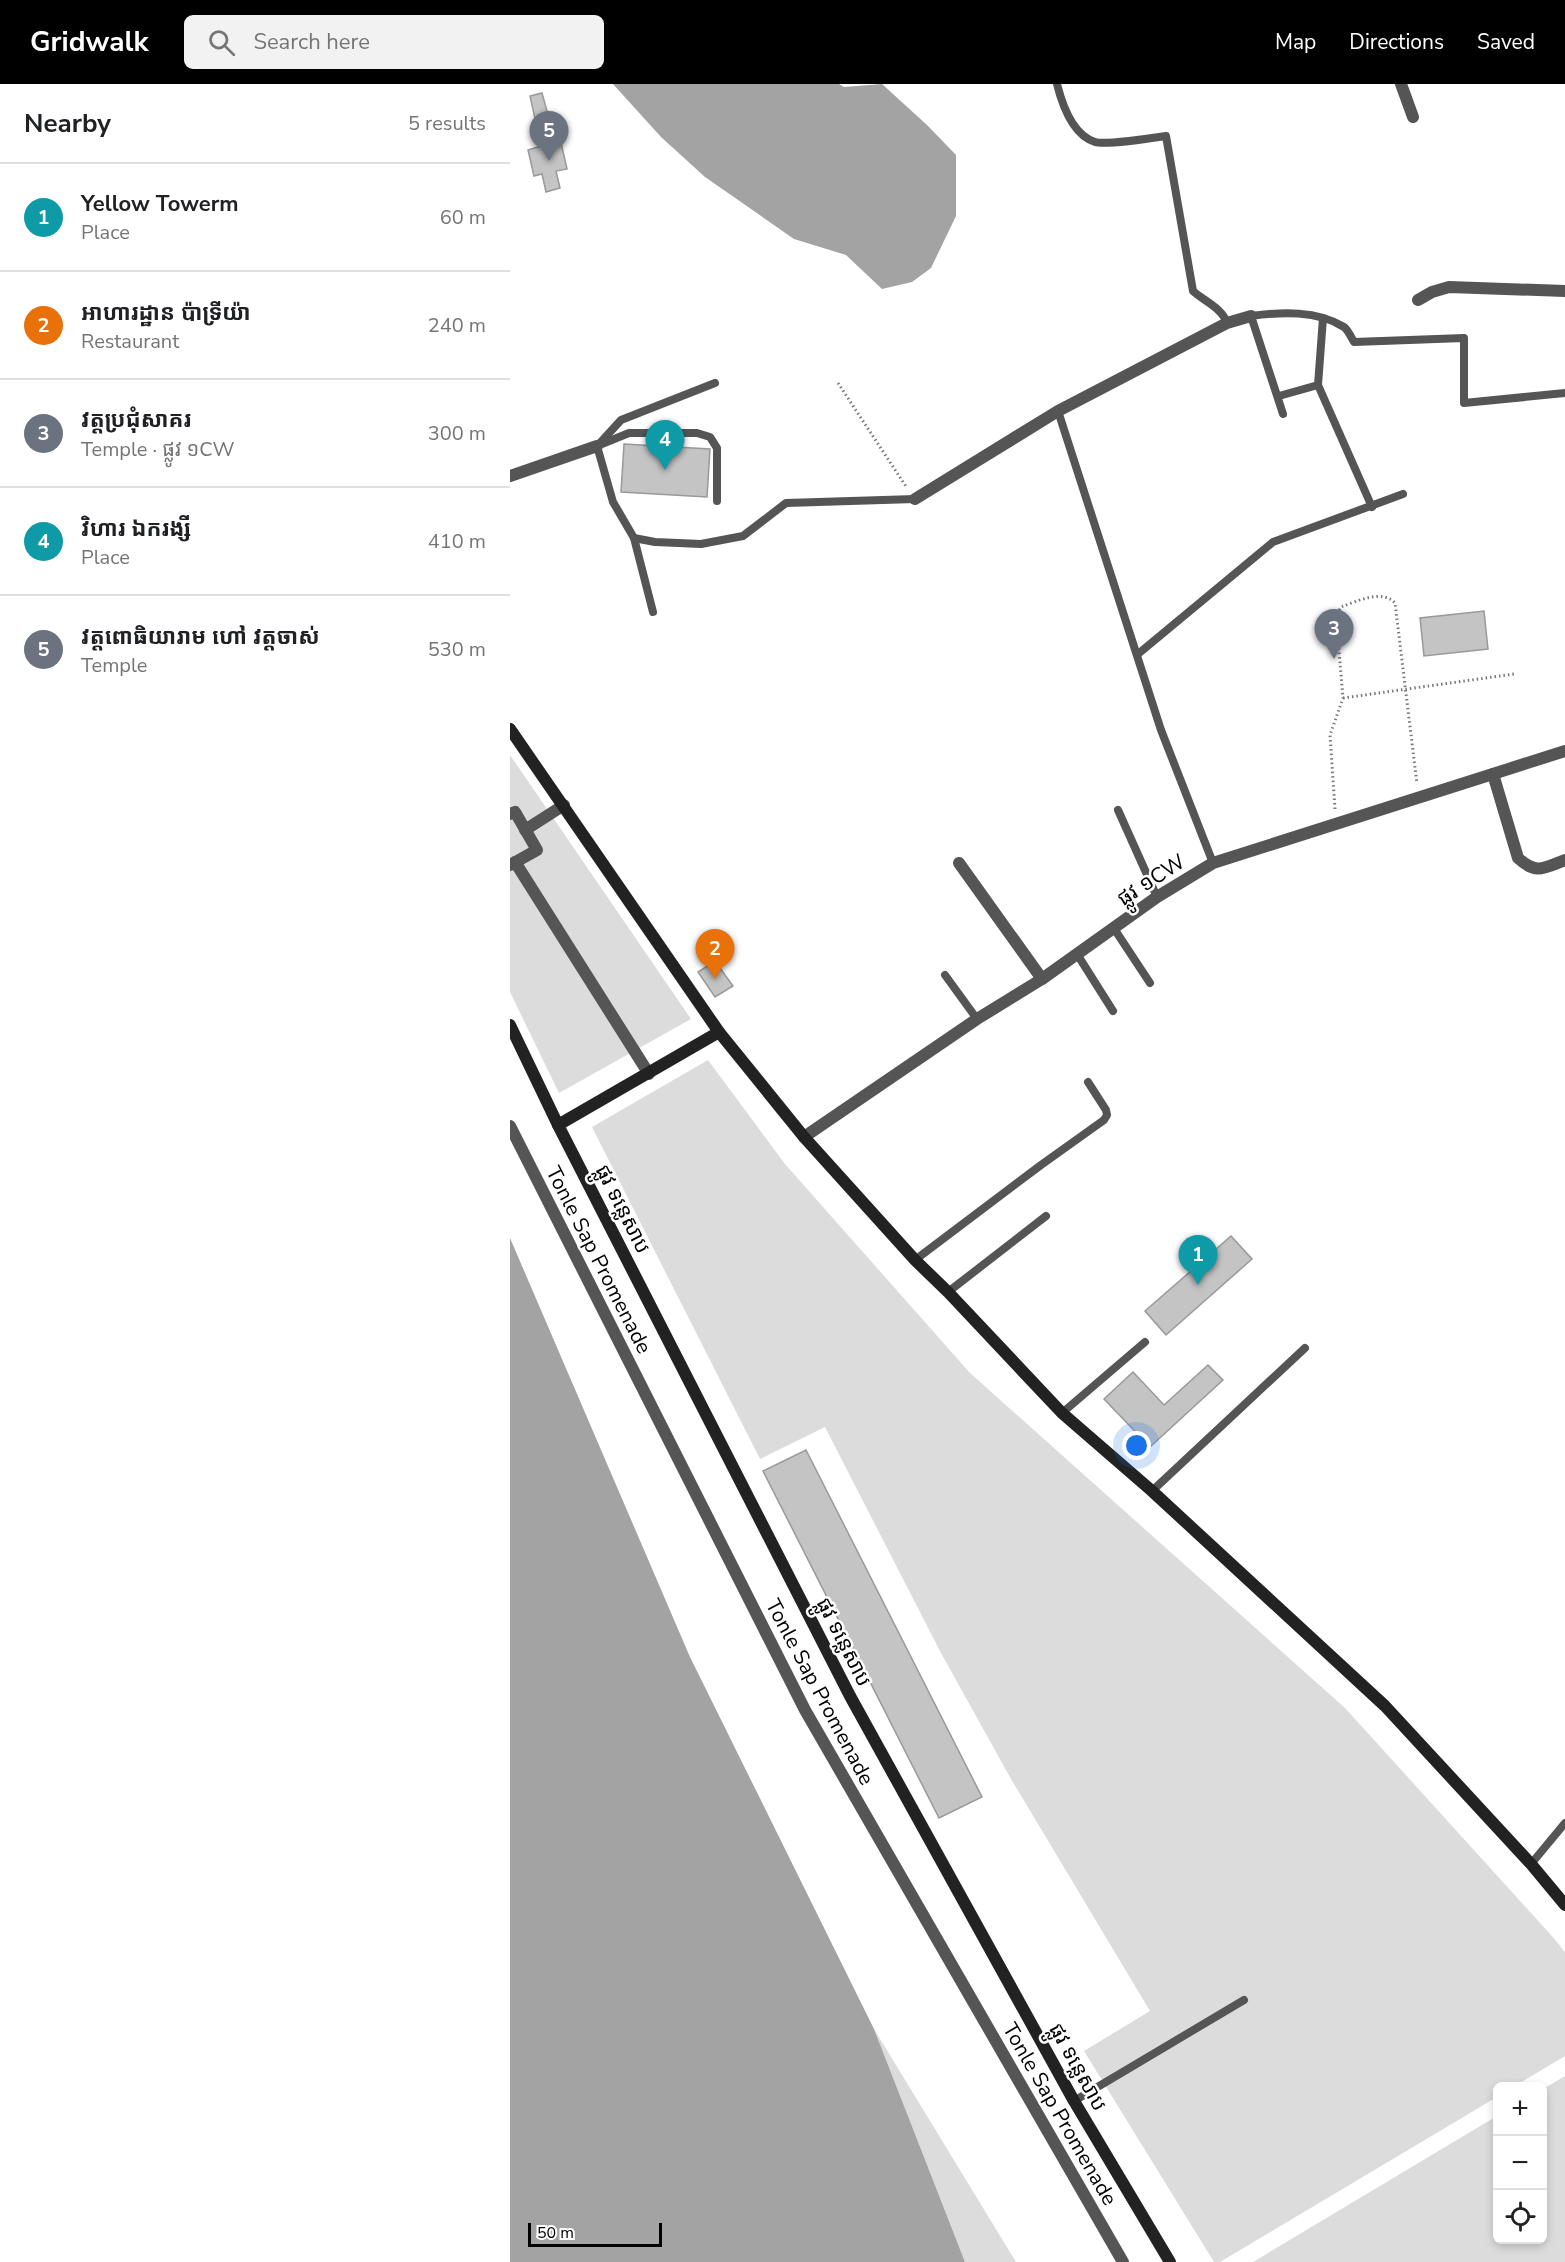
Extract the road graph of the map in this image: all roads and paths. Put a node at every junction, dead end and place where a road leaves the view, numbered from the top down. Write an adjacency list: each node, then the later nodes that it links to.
1 (1057, 84): 8 (lane)
2 (1401, 84): 3 (street)
3 (1413, 117)
4 (1565, 291): 5 (street)
5 (1418, 300)
6 (1251, 316): 7 (lane); 8 (street); 13 (lane)
7 (1323, 318): 11 (lane); 12 (lane)
8 (1227, 322): 14 (street)
9 (715, 383): 16 (lane)
10 (838, 383): 19 (path)
11 (1318, 385): 13 (lane); 21 (lane)
12 (1565, 393)
13 (1279, 396): 15 (lane)
14 (1058, 411): 19 (street); 24 (lane)
15 (1283, 414)
16 (597, 446): 17 (street); 20 (lane); 22 (lane)
17 (510, 476)
18 (1403, 494): 21 (lane)
19 (915, 500): 22 (lane)
20 (717, 501)
21 (1372, 507): 24 (lane)
22 (634, 538): 23 (lane)
23 (653, 612)
24 (1138, 654): 39 (lane)
25 (1514, 674): 26 (path)
26 (1407, 689): 27 (path); 27 (path); 31 (path)
27 (1342, 698): 35 (path)
28 (510, 729): 32 (street)
29 (1565, 751): 30 (street, ផ្លូវ ១CW)
30 (1494, 774): 31 (street, ផ្លូវ ១CW); 37 (street)
31 (1419, 798): 35 (street, ផ្លូវ ១CW)
32 (564, 805): 36 (street); 50 (street)
33 (1118, 810): 41 (lane)
34 (510, 814): 36 (street)
35 (1336, 824): 39 (street, ផ្លូវ ១CW)
36 (525, 830): 40 (street)
37 (1565, 860)
38 (959, 862): 45 (street)
39 (1213, 863): 41 (street, ផ្លូវ ១CW)
40 (512, 864): 51 (street)
41 (1157, 897): 42 (street, ផ្លូវ ១CW)
42 (1113, 927): 43 (street, ផ្លូវ ១CW); 46 (lane)
43 (1077, 954): 45 (street, ផ្លូវ ១CW); 47 (lane)
44 (945, 975): 48 (lane)
45 (1042, 978): 48 (street, ផ្លូវ ១CW)
46 (1150, 983)
47 (1113, 1011)
48 (977, 1019): 55 (street, ផ្លូវ ១CW)
49 (510, 1025): 53 (street, ផ្លូវ ទន្លេសាប)
50 (719, 1032): 51 (street); 55 (street)
51 (649, 1074): 53 (street)
52 (1088, 1082): 57 (lane)
53 (558, 1125): 67 (street, ផ្លូវ ទន្លេសាប)
54 (510, 1126): 68 (street, Tonle Sap Promenade)
55 (804, 1137): 57 (street)
56 (1046, 1216): 58 (lane)
57 (915, 1260): 58 (street)
58 (948, 1292): 61 (street)
59 (1145, 1342): 61 (lane)
60 (1305, 1348): 62 (lane)
61 (1062, 1413): 62 (street)
62 (1152, 1491): 64 (street)
63 (1565, 1822): 64 (lane)
64 (1531, 1864): 65 (street)
65 (1565, 1905)
66 (1244, 2000): 67 (lane)
67 (1074, 2101): 69 (street, ផ្លូវ ទន្លេសាប)
68 (1123, 2262)
69 (1170, 2262)

